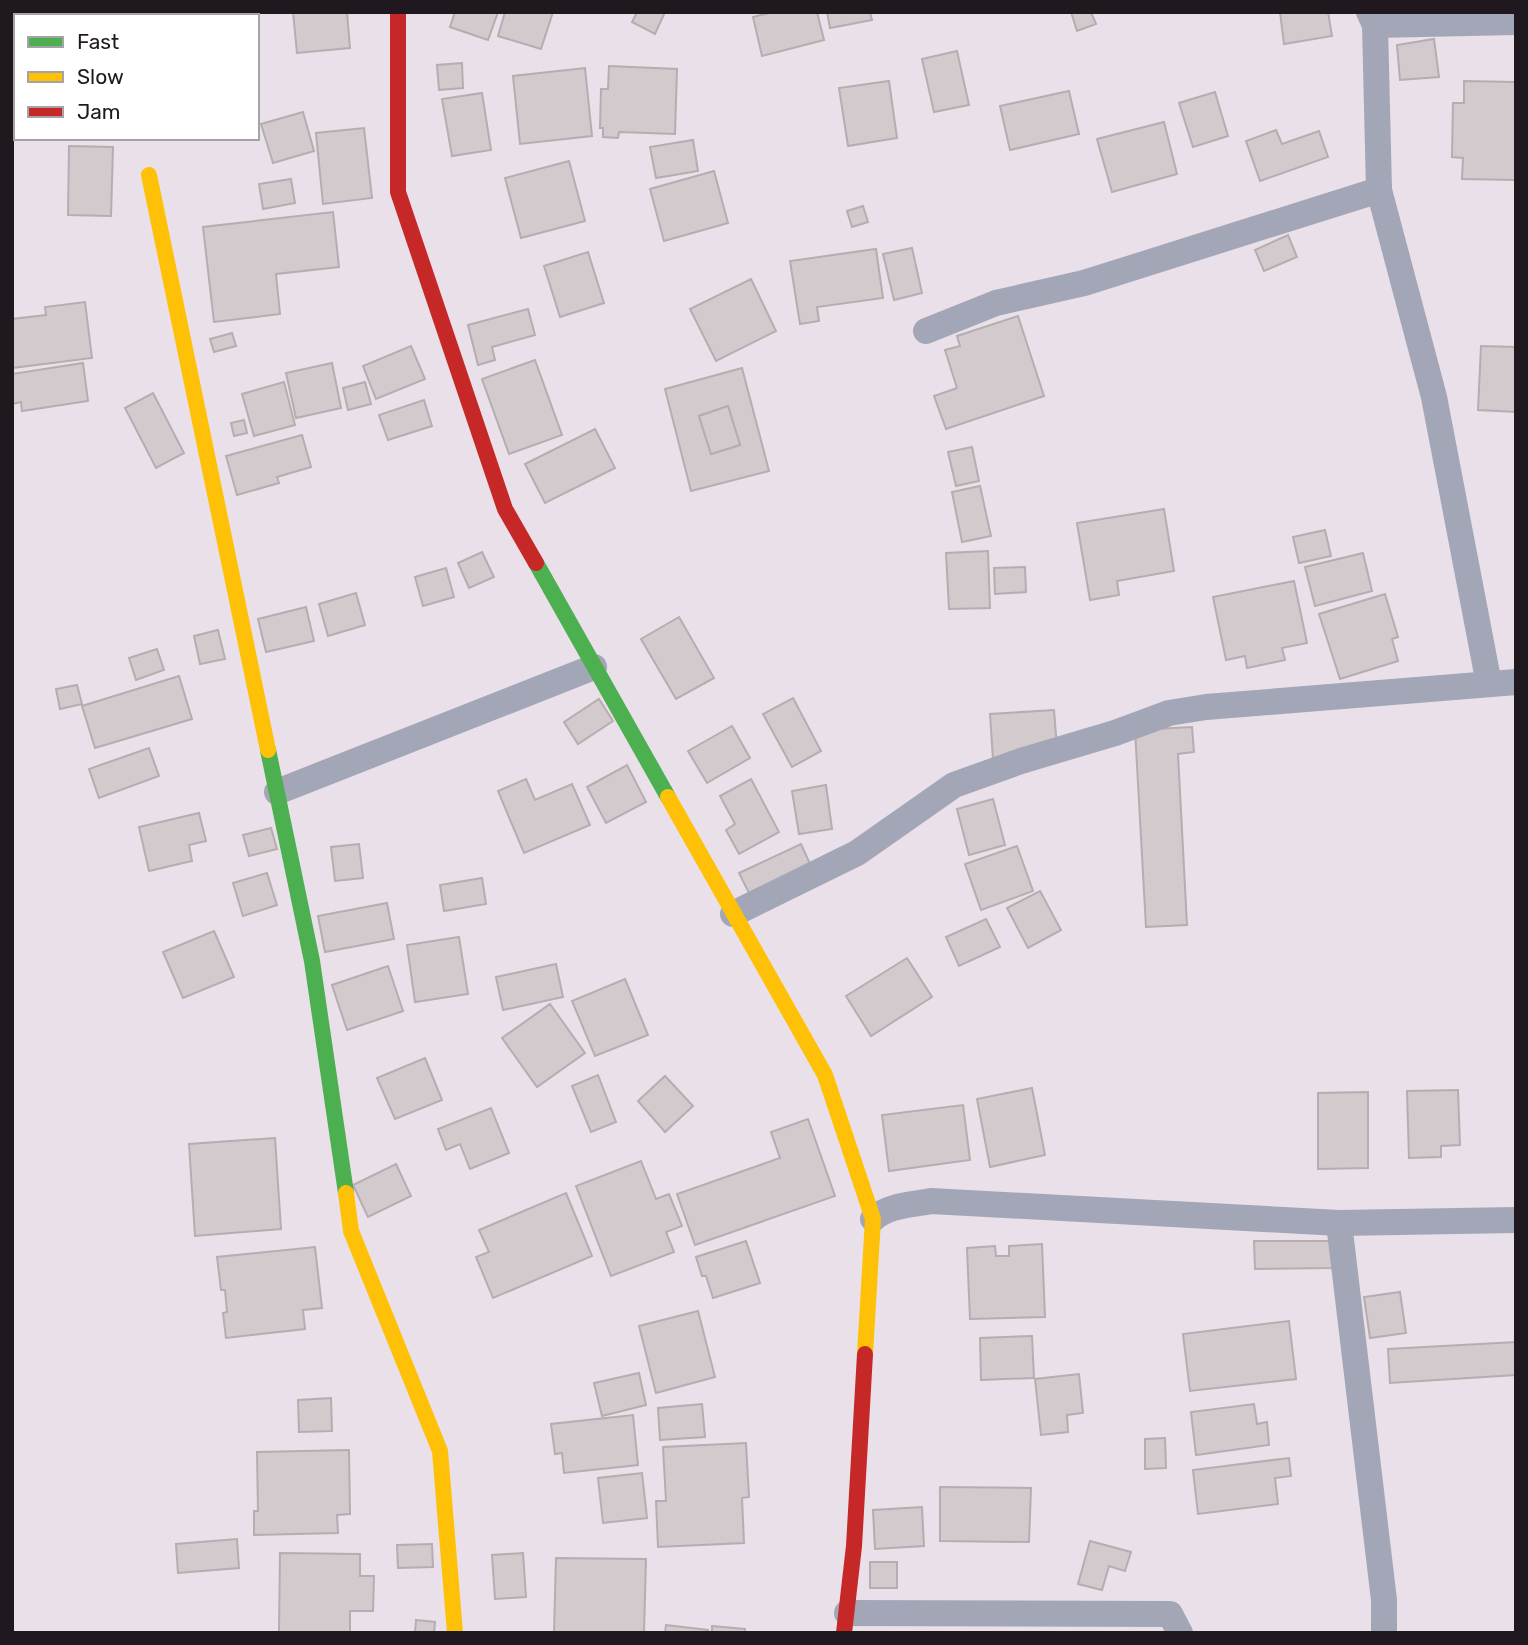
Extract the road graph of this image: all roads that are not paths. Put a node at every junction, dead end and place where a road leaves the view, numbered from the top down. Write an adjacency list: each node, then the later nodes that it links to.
1 (398, 12): 7 (street)
2 (1372, 19): 3 (street); 5 (street)
3 (1516, 22)
4 (149, 174): 10 (street)
5 (1379, 190): 6 (street); 9 (street)
6 (926, 331)
7 (594, 667): 10 (street); 11 (street)
8 (1516, 682): 9 (street)
9 (1489, 684): 11 (street)
10 (277, 792): 16 (street)
11 (733, 914): 12 (street)
12 (873, 1219): 14 (street); 15 (street)
13 (1516, 1220): 14 (street)
14 (1339, 1223): 18 (street)
15 (846, 1623): 17 (street)
16 (455, 1633)
17 (1180, 1633)
18 (1384, 1633)

